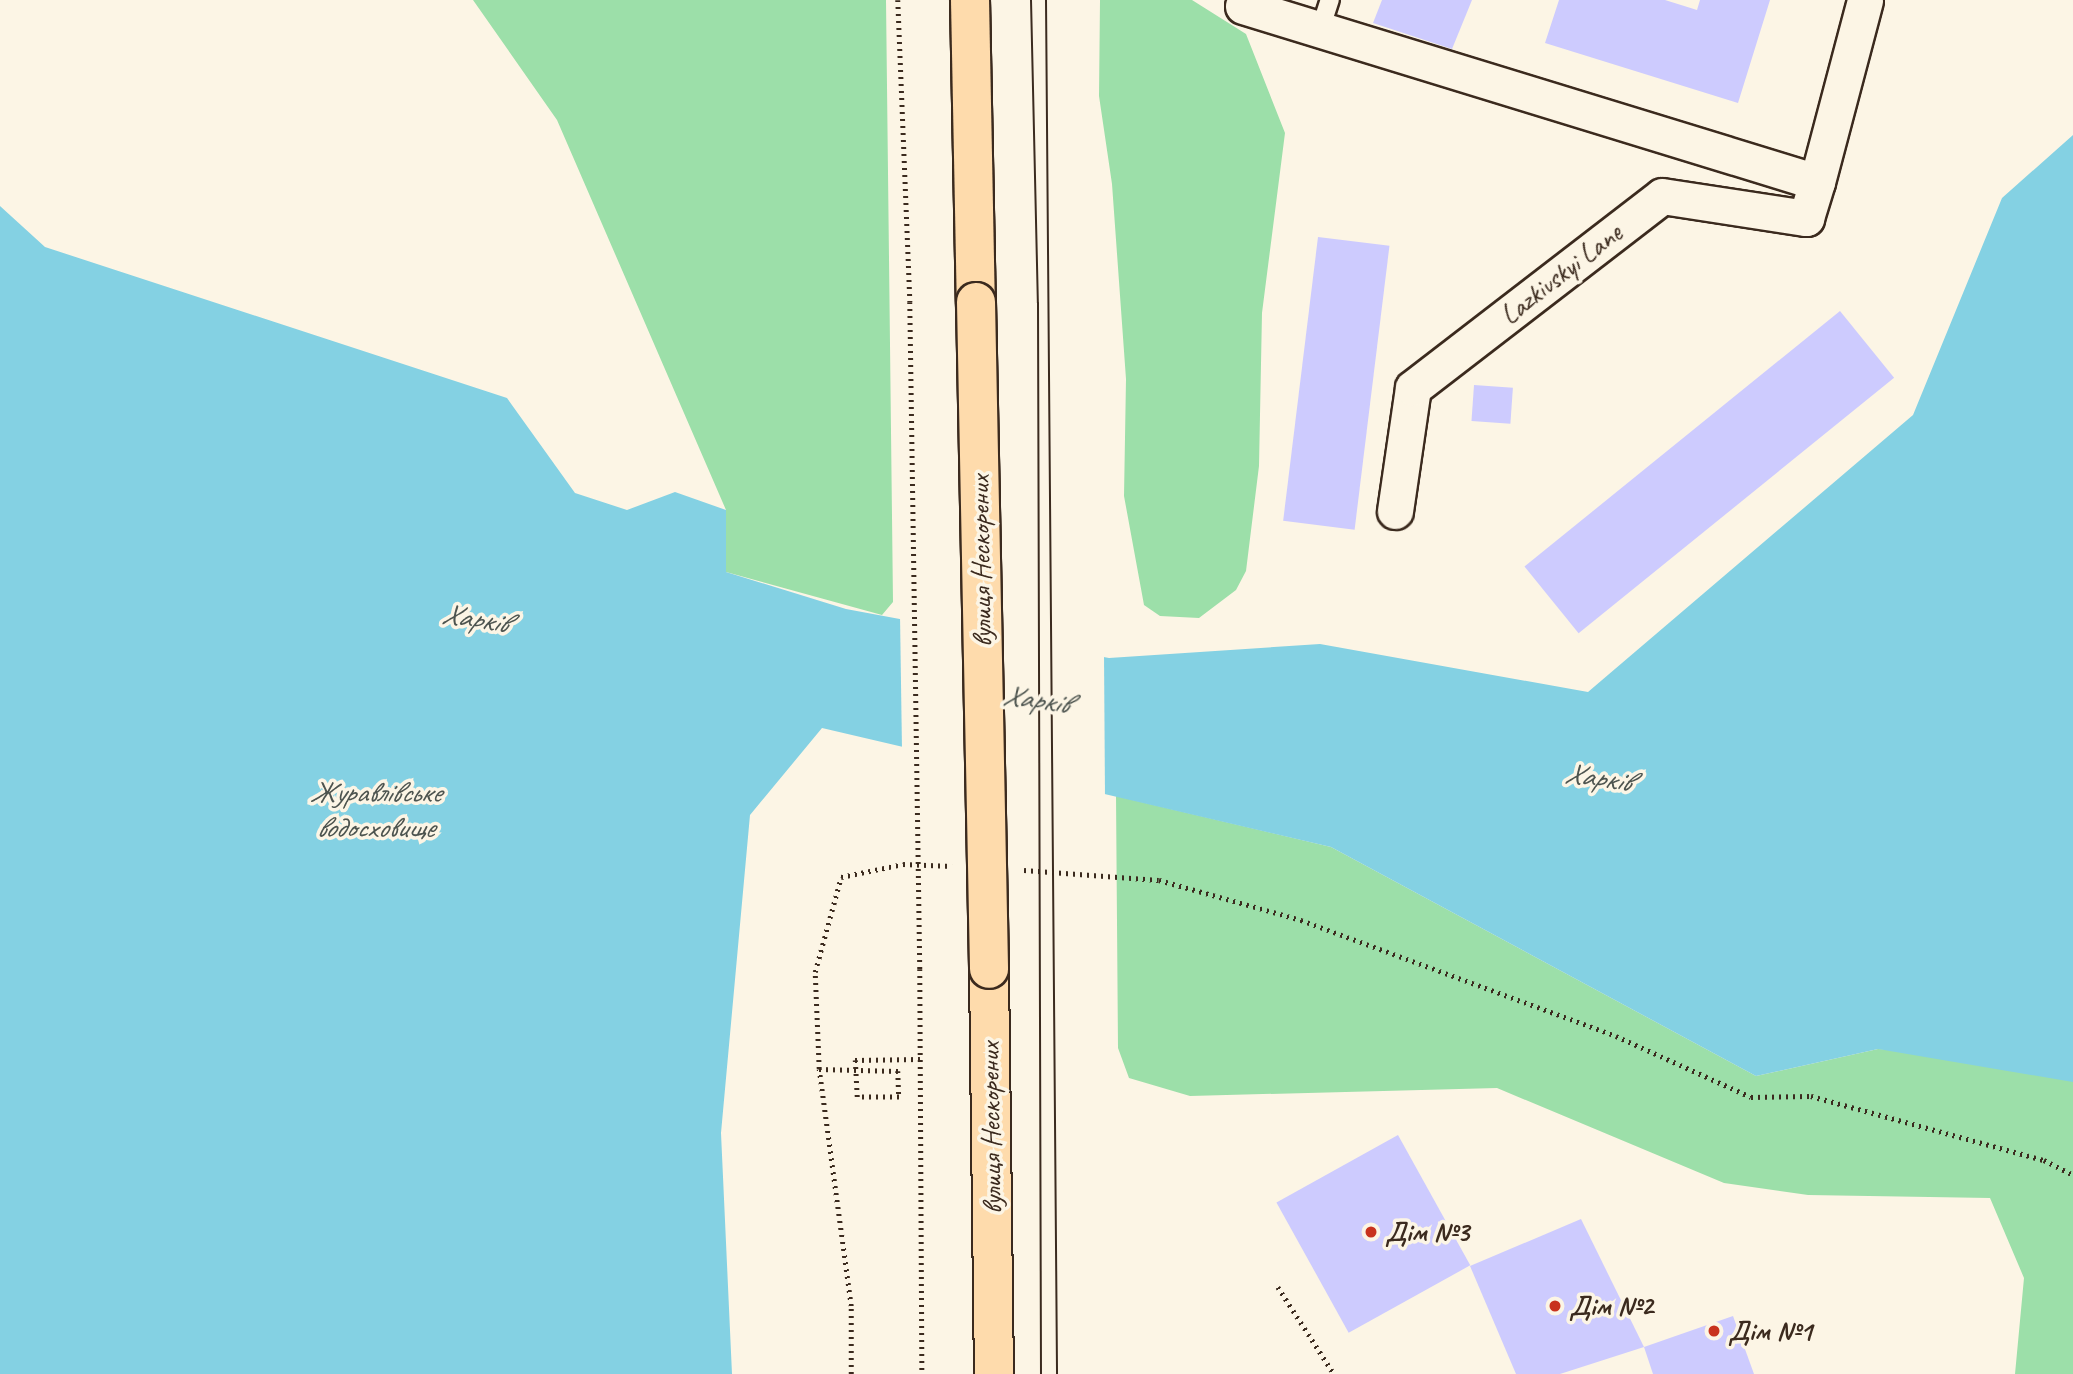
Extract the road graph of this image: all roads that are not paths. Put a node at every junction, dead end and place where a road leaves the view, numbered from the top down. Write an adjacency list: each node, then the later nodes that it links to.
1 (970, 0): 7 (main road, вулиця Нескорених, bridge)
2 (1866, 0): 5 (street, Lazkivskyi Lane)
3 (1243, 6): 4 (street)
4 (1325, 15): 5 (street)
5 (1817, 182): 6 (street, Lazkivskyi Lane)
6 (1395, 511)
7 (994, 1374)

